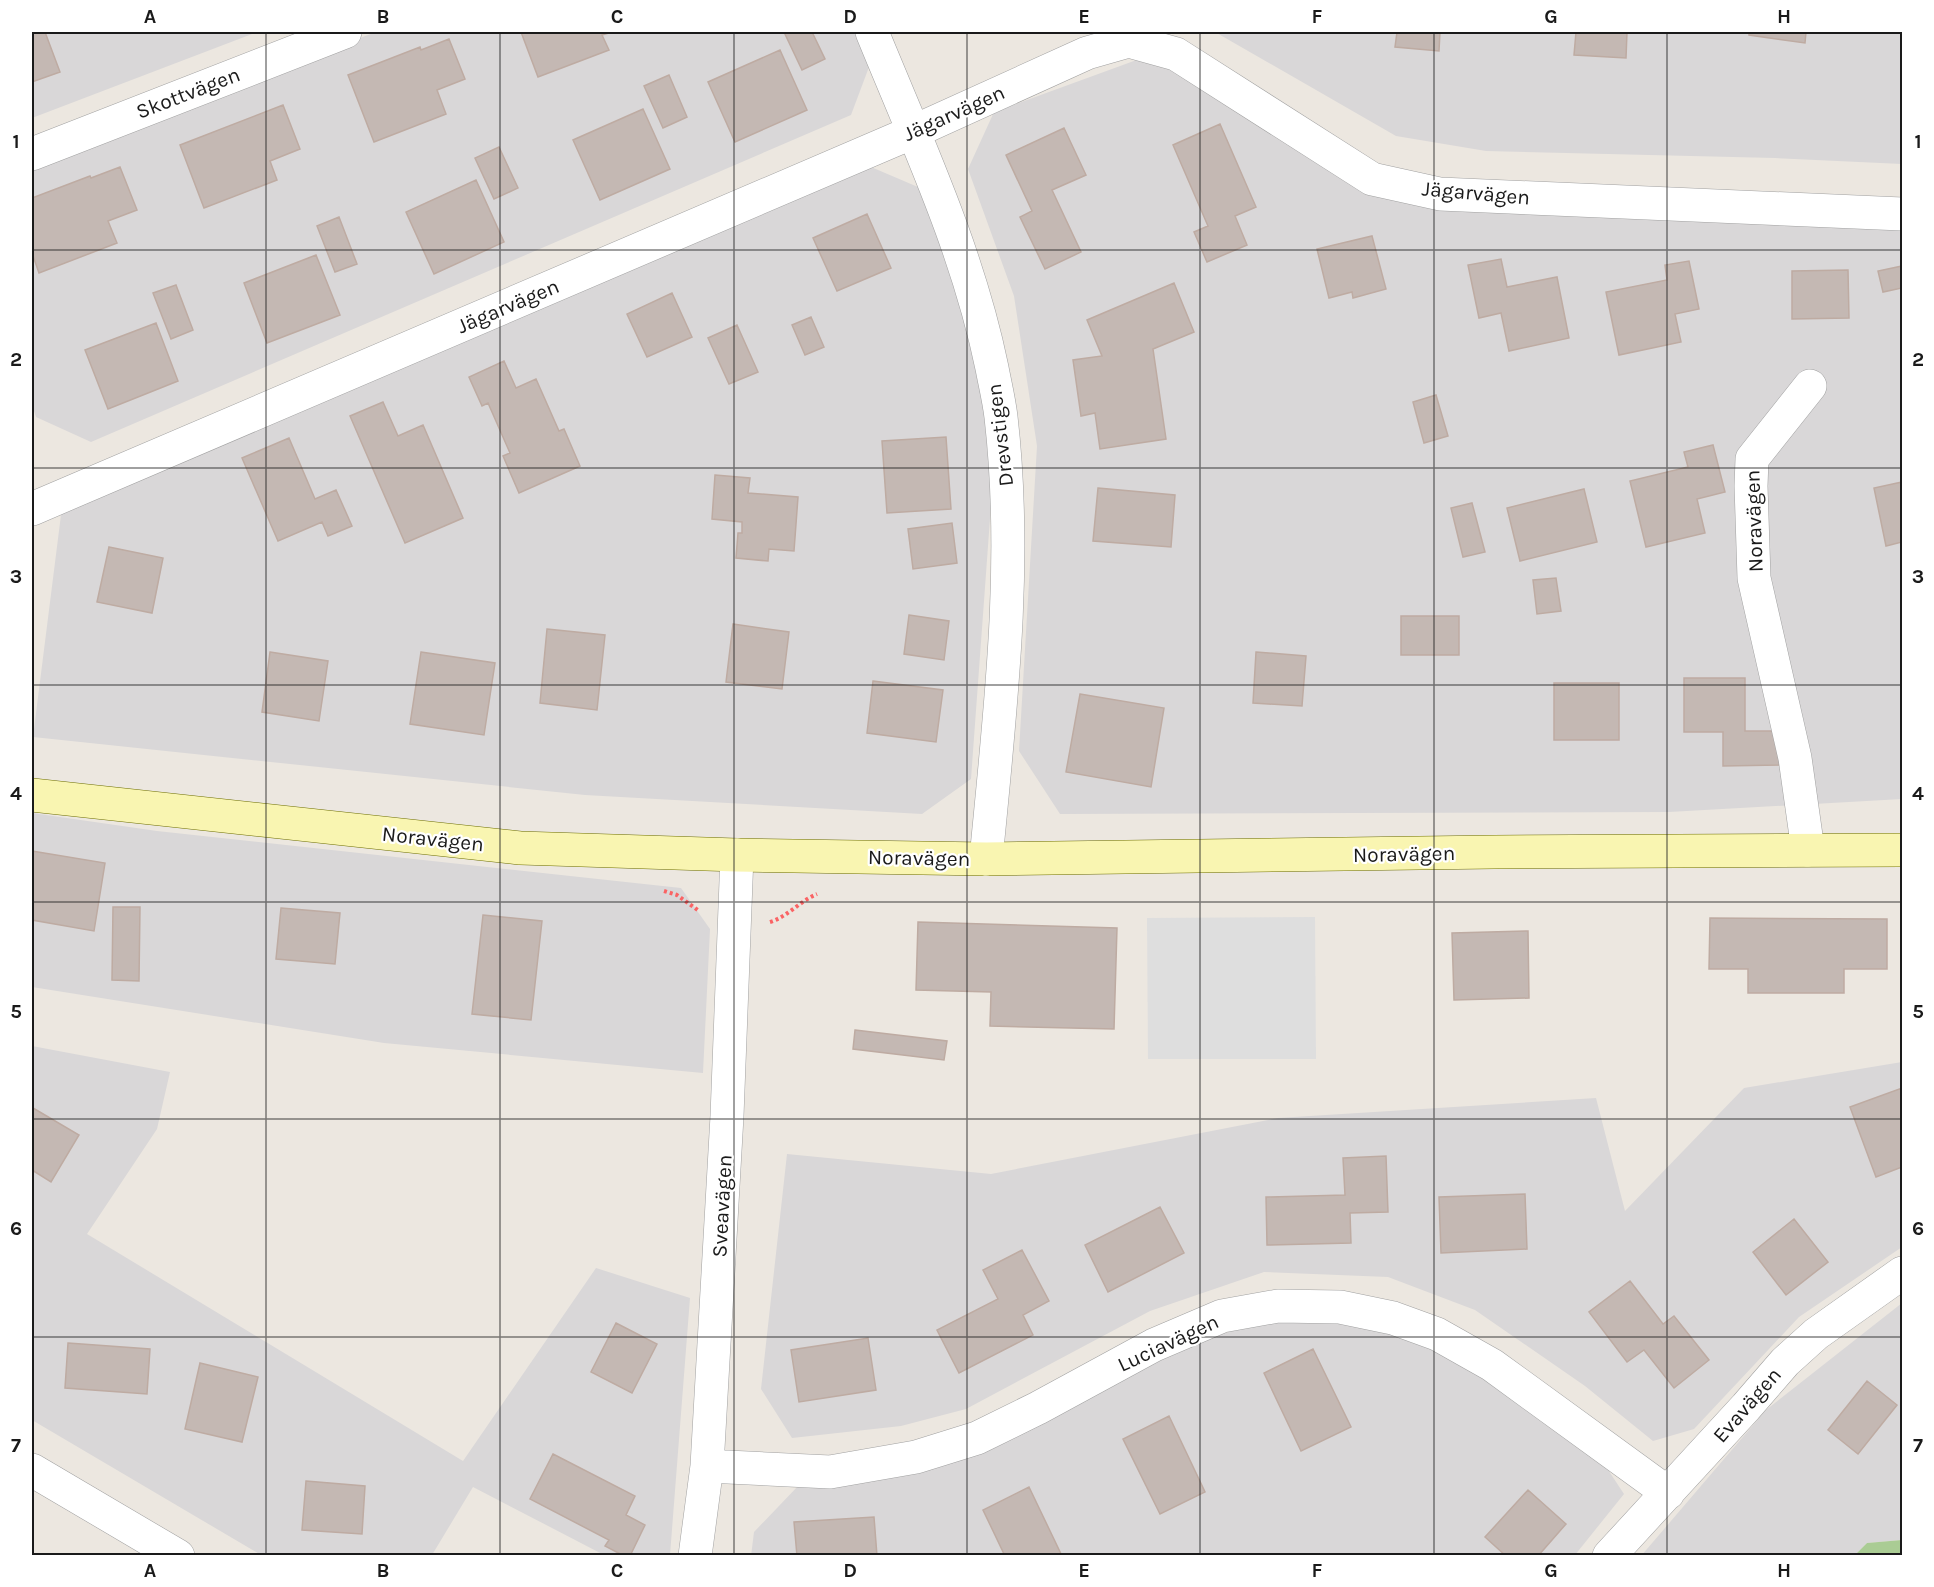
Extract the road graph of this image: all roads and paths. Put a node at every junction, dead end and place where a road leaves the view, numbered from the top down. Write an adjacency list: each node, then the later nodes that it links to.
1 (345, 32): 4 (street, Skottvägen)
2 (872, 32): 3 (street, Drevstigen)
3 (913, 132): 5 (street, Jägarvägen); 7 (street, Jägarvägen); 12 (street, Drevstigen)
4 (32, 154)
5 (1902, 214)
6 (1810, 386): 9 (street, Noravägen)
7 (32, 509)
8 (32, 795): 11 (street, Noravägen)
9 (1808, 850): 10 (street, Noravägen); 12 (street, Noravägen)
10 (1902, 850)
11 (737, 855): 12 (street, Noravägen); 14 (street, Sveavägen)
12 (986, 859)
13 (1902, 1273): 16 (street, Evavägen)
14 (707, 1466): 16 (street, Luciavägen); 18 (street, Sveavägen)
15 (32, 1470): 17 (street)
16 (1668, 1492): 19 (street, Evavägen)
17 (178, 1556)
18 (695, 1556)
19 (1609, 1556)

